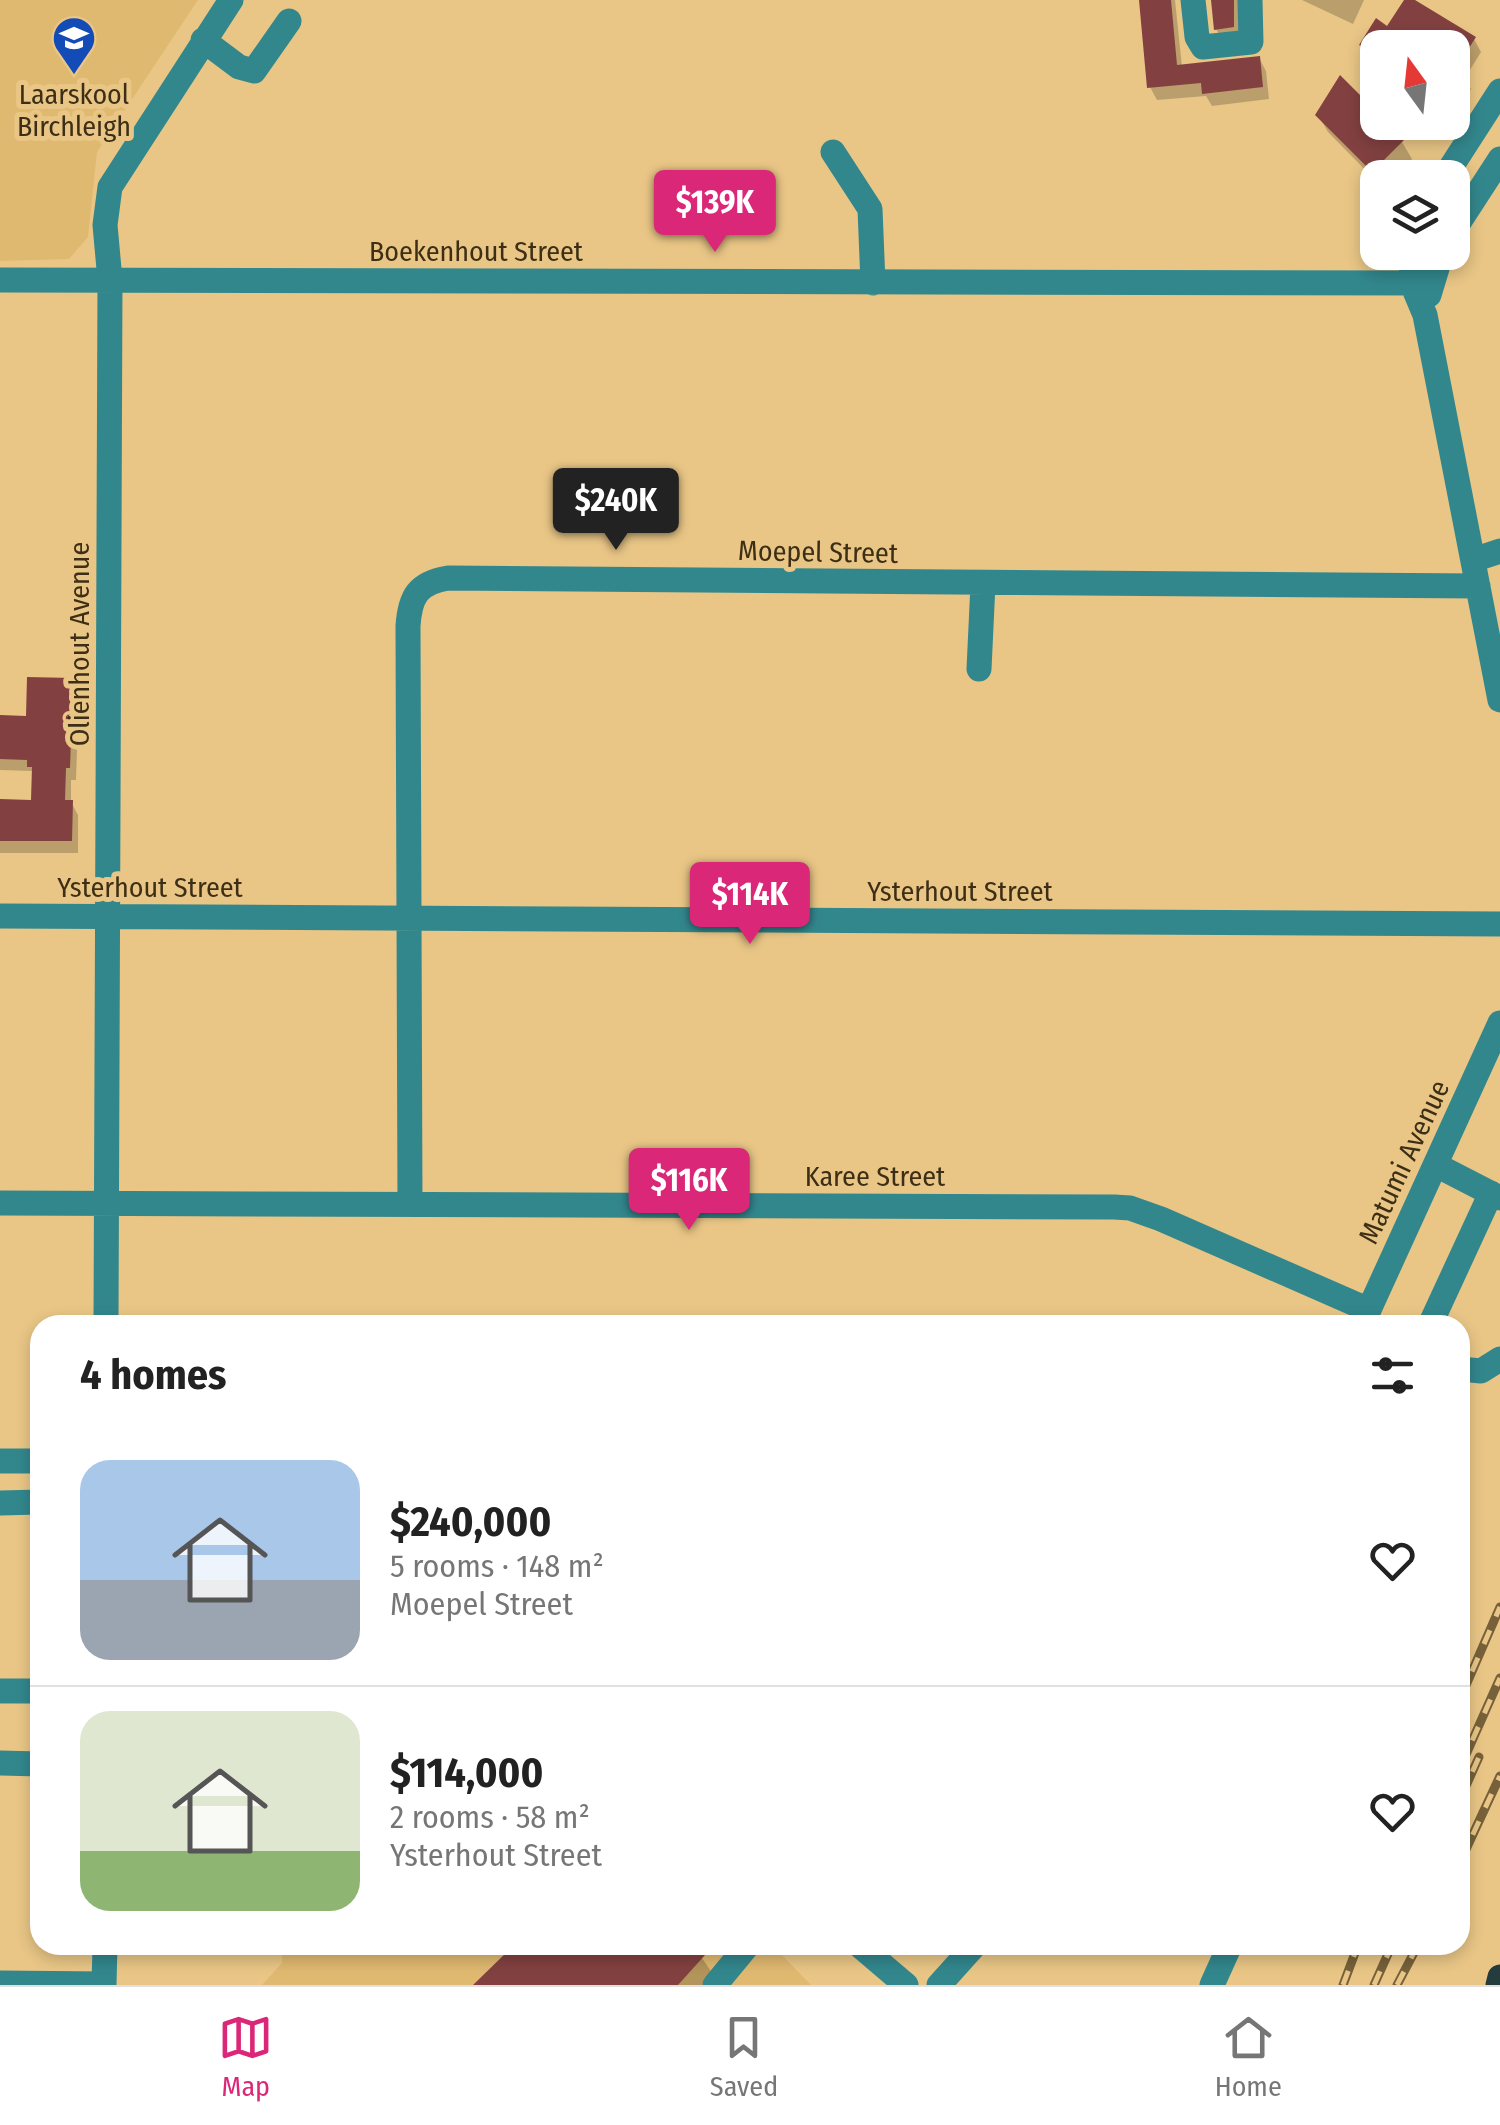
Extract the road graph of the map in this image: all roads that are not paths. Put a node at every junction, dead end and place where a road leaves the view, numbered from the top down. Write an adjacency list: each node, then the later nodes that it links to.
1 (231, 0): 5 (street, Olienhout Avenue)
2 (1193, 0): 3 (street)
3 (1250, 0)
4 (289, 22): 5 (street)
5 (203, 40): 14 (street, Olienhout Avenue)
6 (1500, 91): 9 (street)
7 (833, 152): 15 (street)
8 (1500, 159): 10 (street)
9 (1456, 160)
10 (1470, 205)
11 (1417, 270): 16 (street)
12 (1431, 270): 16 (street)
13 (0, 280): 14 (street, Boekenhout Street)
14 (110, 280): 15 (street, Boekenhout Street); 24 (street, Olienhout Avenue)
15 (874, 282): 16 (street, Boekenhout Street)
16 (1422, 284): 18 (street)
17 (1500, 551): 18 (street)
18 (1474, 560): 20 (street)
19 (982, 584): 20 (street, Moepel Street); 21 (street); 25 (street, Moepel Street)
20 (1478, 586): 22 (street)
21 (979, 669)
22 (1500, 700)
23 (0, 916): 24 (street, Ysterhout Street)
24 (108, 917): 25 (street, Ysterhout Street); 31 (street, Olienhout Avenue)
25 (409, 918): 26 (street, Ysterhout Street); 32 (street, Moepel Street)
26 (1500, 924)
27 (1500, 1024): 28 (street, Matumi Avenue)
28 (1436, 1164): 29 (street); 35 (street, Matumi Avenue)
29 (1495, 1196): 36 (street)
30 (0, 1202): 31 (street, Karee Street)
31 (106, 1203): 32 (street, Karee Street); 33 (street, Olienhout Avenue)
32 (410, 1204): 34 (street, Karee Street)
33 (106, 1315)
34 (1362, 1315)
35 (1367, 1315)
36 (1435, 1315)
37 (1500, 1360): 38 (street)
38 (1470, 1373)
39 (0, 1461): 40 (street)
40 (30, 1462)
41 (30, 1502): 42 (street)
42 (0, 1503)
43 (0, 1691): 44 (street)
44 (30, 1691)
45 (0, 1762): 46 (street)
46 (30, 1764)
47 (104, 1955): 54 (street)
48 (737, 1955): 55 (street)
49 (871, 1955): 56 (street)
50 (966, 1955): 57 (street)
51 (1225, 1955): 58 (street)
52 (1500, 1977): 59 (main road)
53 (0, 1983): 54 (street)
54 (104, 1984)
55 (715, 1985)
56 (906, 1985)
57 (939, 1985)
58 (1212, 1985)
59 (1498, 1985)

